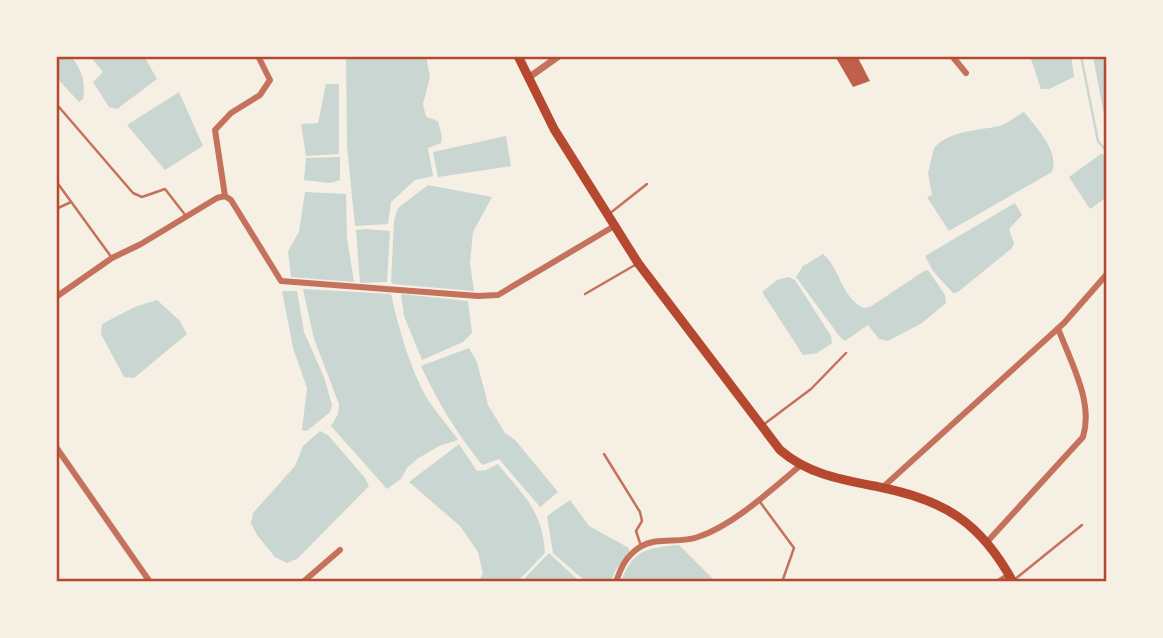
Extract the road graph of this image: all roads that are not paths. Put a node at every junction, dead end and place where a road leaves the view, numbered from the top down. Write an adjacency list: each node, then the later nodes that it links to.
1 (258, 56): 10 (street)
2 (518, 56): 6 (main road)
3 (559, 56): 6 (street)
4 (952, 56): 5 (street)
5 (966, 73)
6 (528, 78): 13 (main road)
7 (56, 109): 14 (lane)
8 (56, 181): 11 (lane)
9 (647, 184): 13 (lane)
10 (225, 196): 14 (street); 15 (street)
11 (71, 202): 12 (lane); 16 (lane)
12 (56, 209)
13 (609, 214): 15 (main road)
14 (186, 216): 16 (street)
15 (616, 225): 17 (main road)
16 (112, 258): 20 (street)
17 (638, 263): 19 (lane); 23 (main road)
18 (1107, 274): 21 (street)
19 (585, 294)
20 (56, 297)
21 (1058, 328): 27 (street); 30 (street)
22 (846, 353): 23 (lane)
23 (761, 427): 26 (main road)
24 (56, 447): 34 (street)
25 (604, 454): 31 (lane)
26 (801, 465): 27 (main road); 28 (street)
27 (882, 488): 30 (main road)
28 (758, 499): 31 (street); 37 (lane)
29 (1082, 525): 33 (lane)
30 (987, 542): 33 (main road)
31 (641, 546): 36 (street)
32 (340, 550): 35 (street)
33 (1012, 579): 38 (street)
34 (150, 582)
35 (303, 582)
36 (616, 582)
37 (782, 582)
38 (998, 582)

